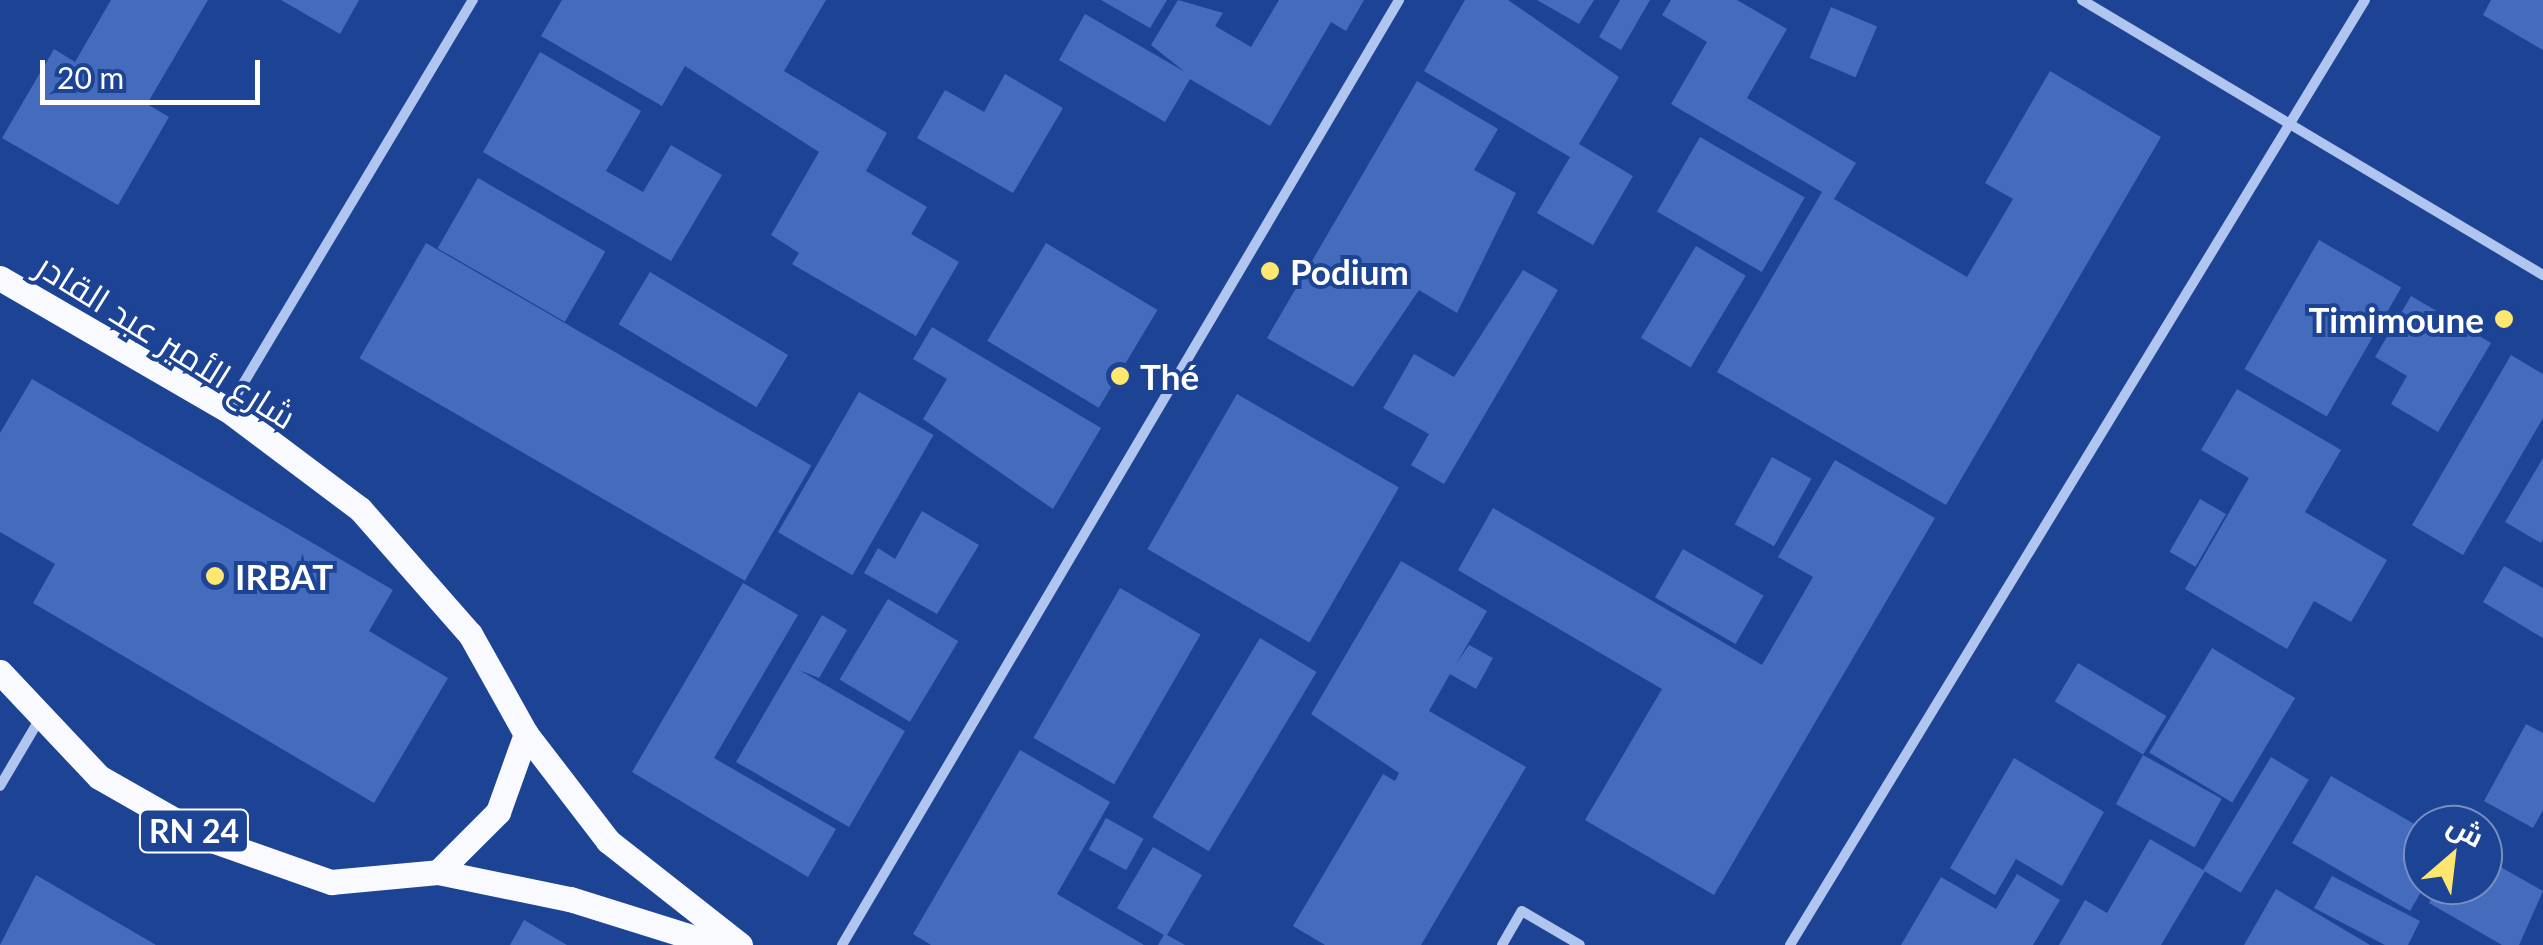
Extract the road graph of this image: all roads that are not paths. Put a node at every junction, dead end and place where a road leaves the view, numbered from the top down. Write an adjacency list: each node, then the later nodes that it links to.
1 (473, 0): 8 (street)
2 (1399, 0): 16 (street)
3 (2082, 0): 5 (street)
4 (2365, 0): 5 (street)
5 (2291, 124): 6 (street); 19 (street)
6 (2543, 275)
7 (0, 278): 8 (main road, شارع الأمير عبد القادر)
8 (228, 410): 11 (main road, شارع الأمير عبد القادر)
9 (0, 672): 10 (main road, RN 24)
10 (39, 720): 12 (street); 13 (main road, RN 24)
11 (526, 734): 13 (main road); 15 (main road, شارع الأمير عبد القادر)
12 (0, 786)
13 (438, 872): 14 (main road, RN 24)
14 (716, 945)
15 (740, 945)
16 (842, 945)
17 (1502, 945): 18 (street)
18 (1580, 945)
19 (1790, 945)

